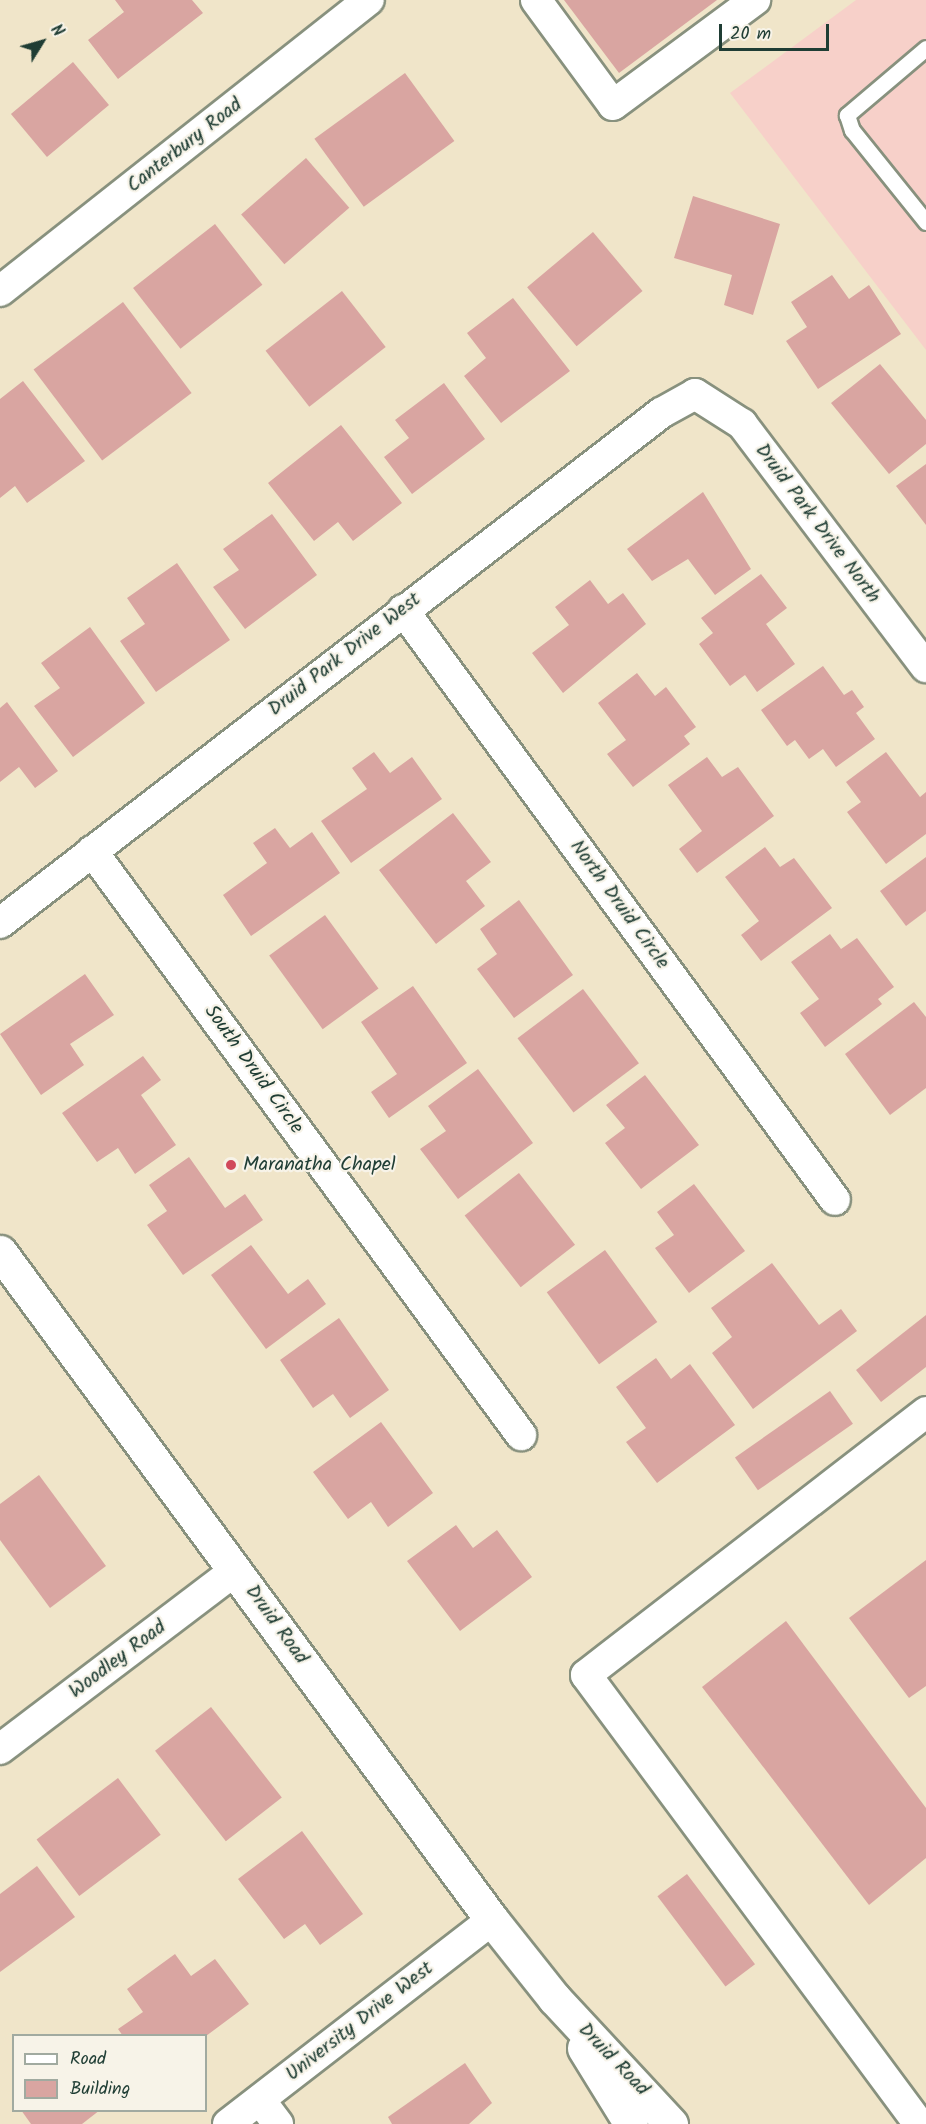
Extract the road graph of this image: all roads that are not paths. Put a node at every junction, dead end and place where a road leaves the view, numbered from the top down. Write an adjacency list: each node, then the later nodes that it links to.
1 (369, 0): 6 (street, Canterbury Road)
2 (536, 0): 3 (street)
3 (755, 0)
4 (926, 48): 5 (lane)
5 (926, 222)
6 (0, 291)
7 (695, 394): 8 (street, Druid Park Drive West); 9 (street, Druid Park Drive North)
8 (403, 610): 10 (street, Druid Park Drive West); 12 (street, North Druid Circle)
9 (926, 668)
10 (92, 851): 11 (street, Druid Park Drive West); 15 (street, South Druid Circle)
11 (0, 923)
12 (836, 1200)
13 (0, 1252): 16 (street, Druid Road)
14 (926, 1412): 25 (street)
15 (521, 1435)
16 (236, 1570): 17 (street, Woodley Road); 18 (street, Druid Road)
17 (0, 1749)
18 (492, 1920): 19 (street, Druid Road); 20 (street, University Drive West)
19 (554, 1998): 23 (street, Druid Road); 24 (street, Druid Road)
20 (260, 2100): 21 (street, University Drive West); 22 (street)
21 (228, 2124)
22 (278, 2124)
23 (631, 2124)
24 (671, 2124)
25 (919, 2124)

